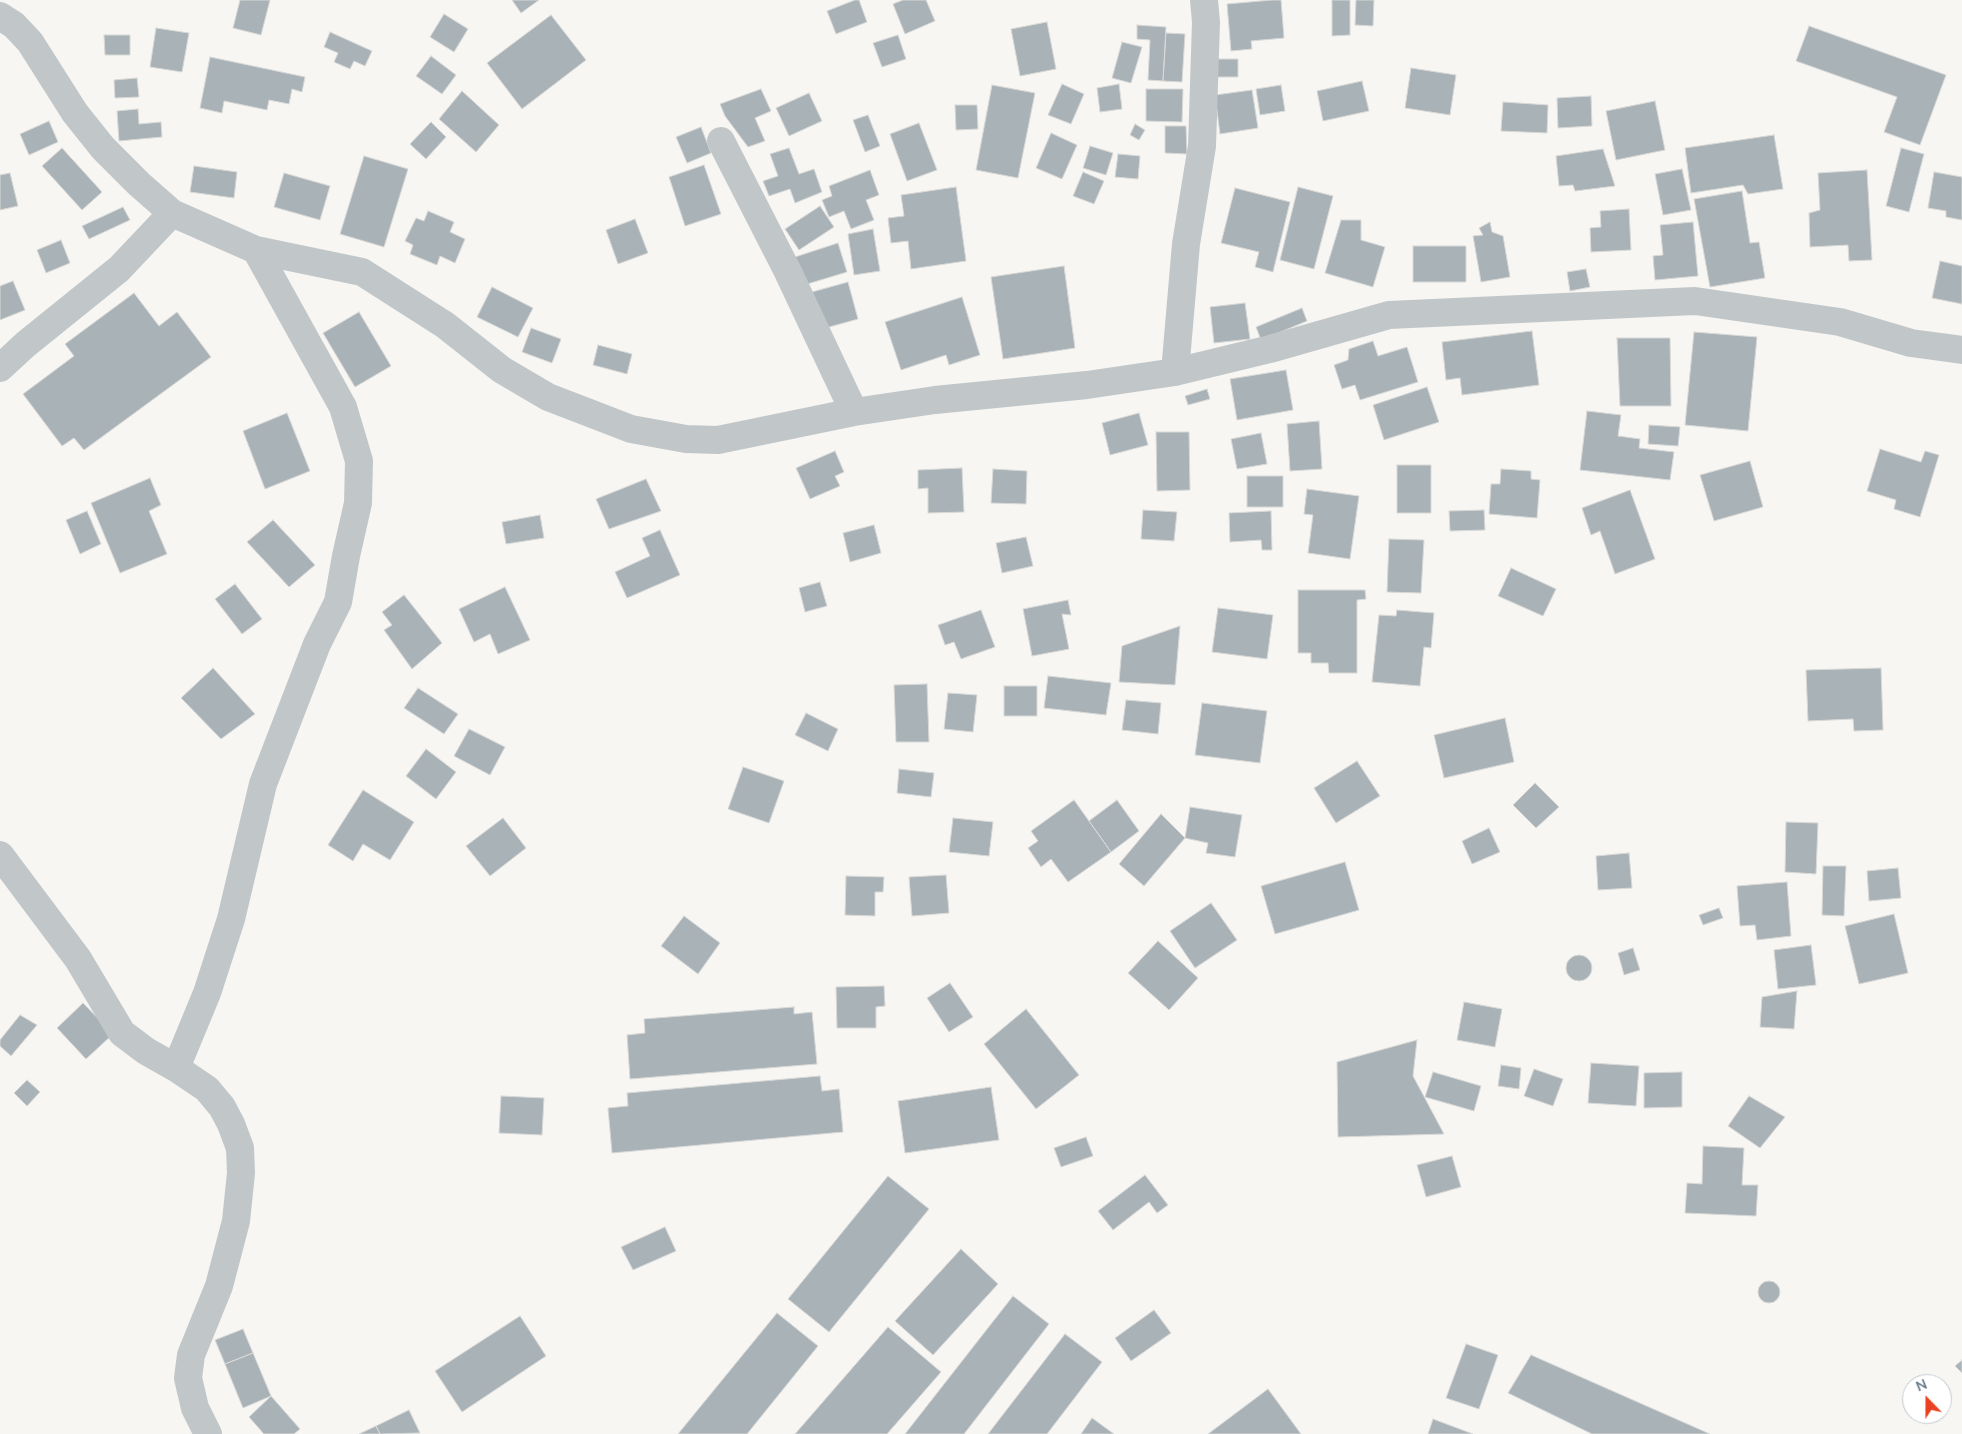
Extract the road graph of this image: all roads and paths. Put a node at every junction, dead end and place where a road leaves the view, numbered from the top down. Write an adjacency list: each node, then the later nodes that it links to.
1 (1204, 0): 8 (street)
2 (0, 16): 4 (street)
3 (721, 142): 9 (street)
4 (172, 214): 5 (street); 7 (street)
5 (256, 250): 9 (street); 11 (street)
6 (1962, 350): 8 (street)
7 (0, 368)
8 (1174, 372): 9 (street)
9 (854, 412)
10 (0, 855): 11 (street)
11 (176, 1068): 12 (street)
12 (208, 1434)

